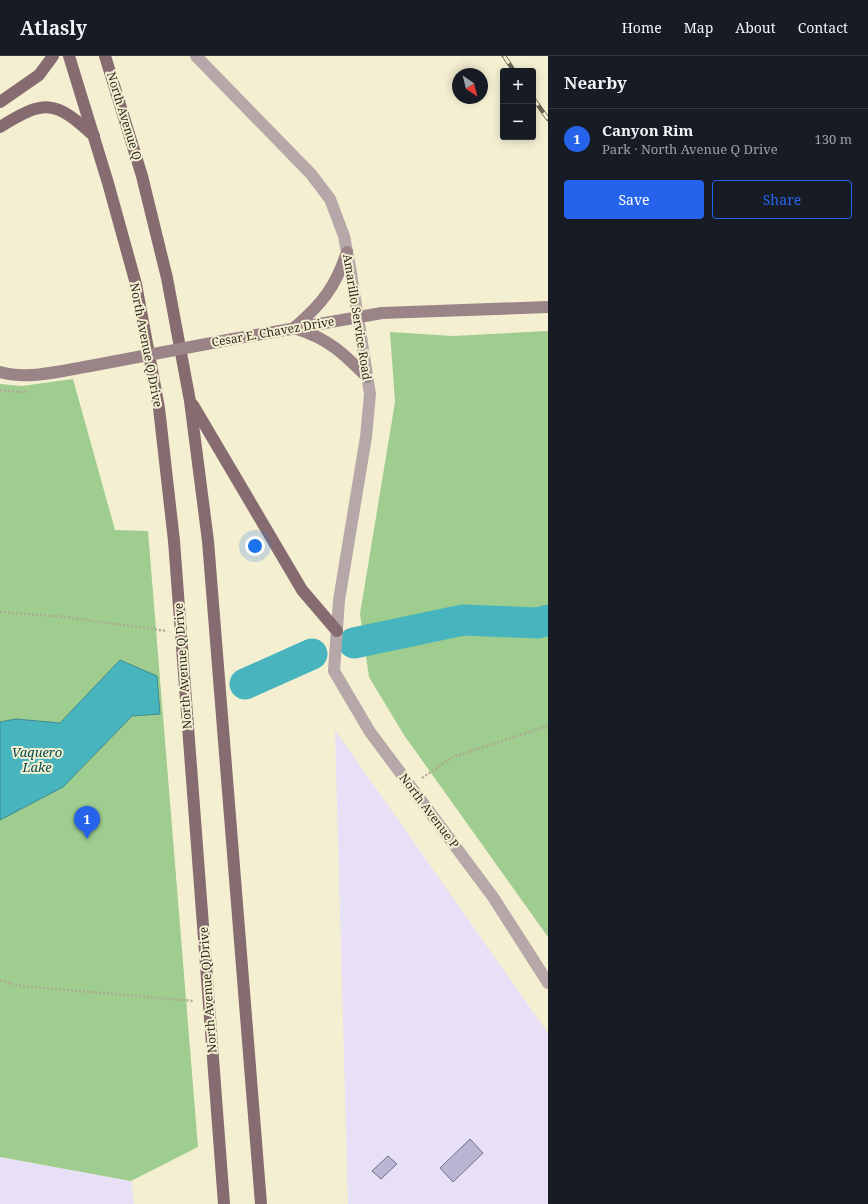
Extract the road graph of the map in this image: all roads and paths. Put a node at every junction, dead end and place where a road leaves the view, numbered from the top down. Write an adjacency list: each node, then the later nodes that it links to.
1 (53, 56): 5 (main road)
2 (69, 56): 7 (main road)
3 (105, 56): 14 (main road, North Avenue Q)
4 (196, 56): 8 (street, Amarillo Service Road)
5 (0, 102)
6 (0, 127): 7 (main road)
7 (94, 136): 19 (main road, North Avenue Q Drive)
8 (347, 252): 10 (street, Amarillo Service Road); 11 (street)
9 (548, 307): 10 (street, Cesar E. Chavez Drive)
10 (358, 317): 11 (street, Cesar E. Chavez Drive); 13 (street, Amarillo Service Road)
11 (294, 328): 12 (street, Cesar E. Chavez Drive, bridge); 13 (street)
12 (0, 372)
13 (367, 377): 18 (street, Amarillo Service Road)
14 (190, 401): 15 (main road); 16 (main road)
15 (209, 433): 16 (main road); 18 (main road)
16 (195, 437): 26 (main road)
17 (0, 612): 19 (path)
18 (337, 631): 21 (street, North Avenue P)
19 (181, 634): 24 (main road, North Avenue Q Drive)
20 (548, 726): 21 (path)
21 (410, 786): 23 (street, North Avenue P)
22 (0, 980): 24 (path)
23 (548, 983)
24 (209, 1003): 25 (main road, North Avenue Q Drive)
25 (224, 1204)
26 (262, 1204)

